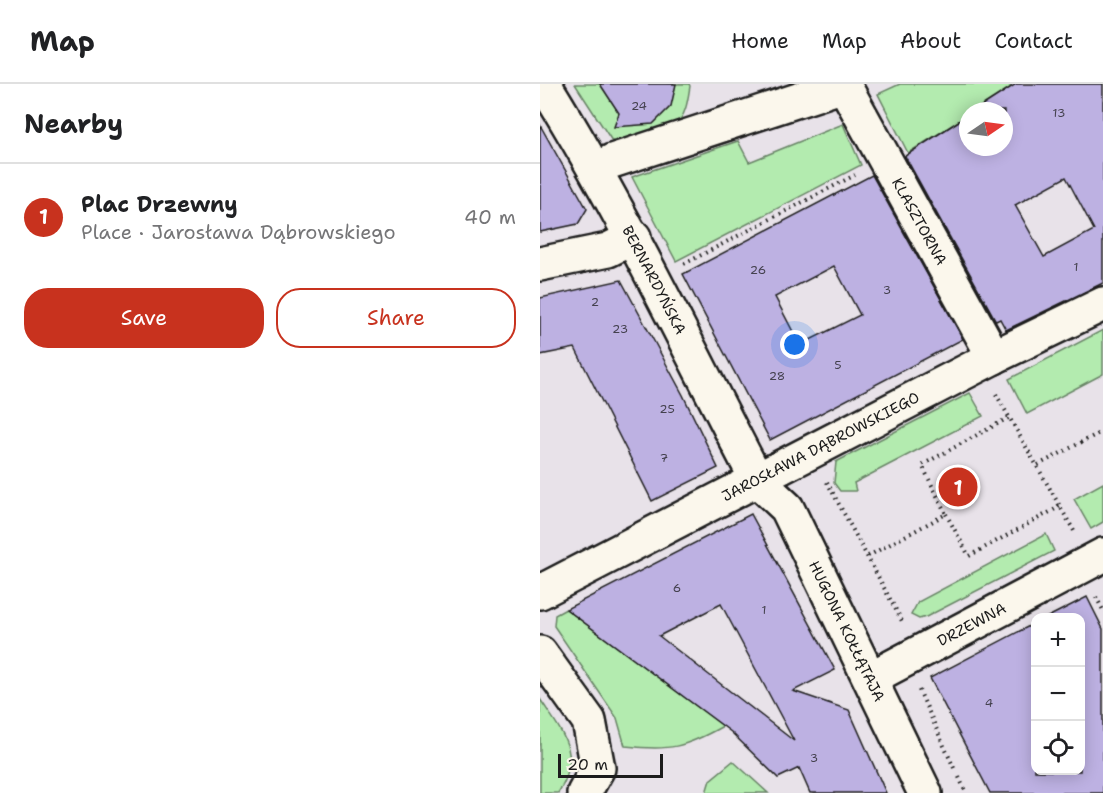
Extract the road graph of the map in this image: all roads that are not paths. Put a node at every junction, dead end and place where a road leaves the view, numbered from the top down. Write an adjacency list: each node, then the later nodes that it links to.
1 (544, 84): 3 (street, BERNARDYŃSKA)
2 (844, 85): 3 (street); 7 (street, KLASZTORNA)
3 (597, 169): 4 (street, BERNARDYŃSKA)
4 (633, 237): 5 (street); 8 (street, BERNARDYŃSKA)
5 (540, 264)
6 (1103, 304): 7 (street, JAROSŁAWA DĄBROWSKIEGO)
7 (987, 361): 8 (street, JAROSŁAWA DĄBROWSKIEGO)
8 (757, 480): 10 (street, JAROSŁAWA DĄBROWSKIEGO); 12 (street, HUGONA KOŁŁĄTAJA)
9 (1098, 559): 12 (street, DRZEWNA)
10 (540, 592)
11 (540, 653): 13 (street)
12 (871, 678): 14 (street, HUGONA KOŁŁĄTAJA)
13 (584, 793)
14 (925, 793)

